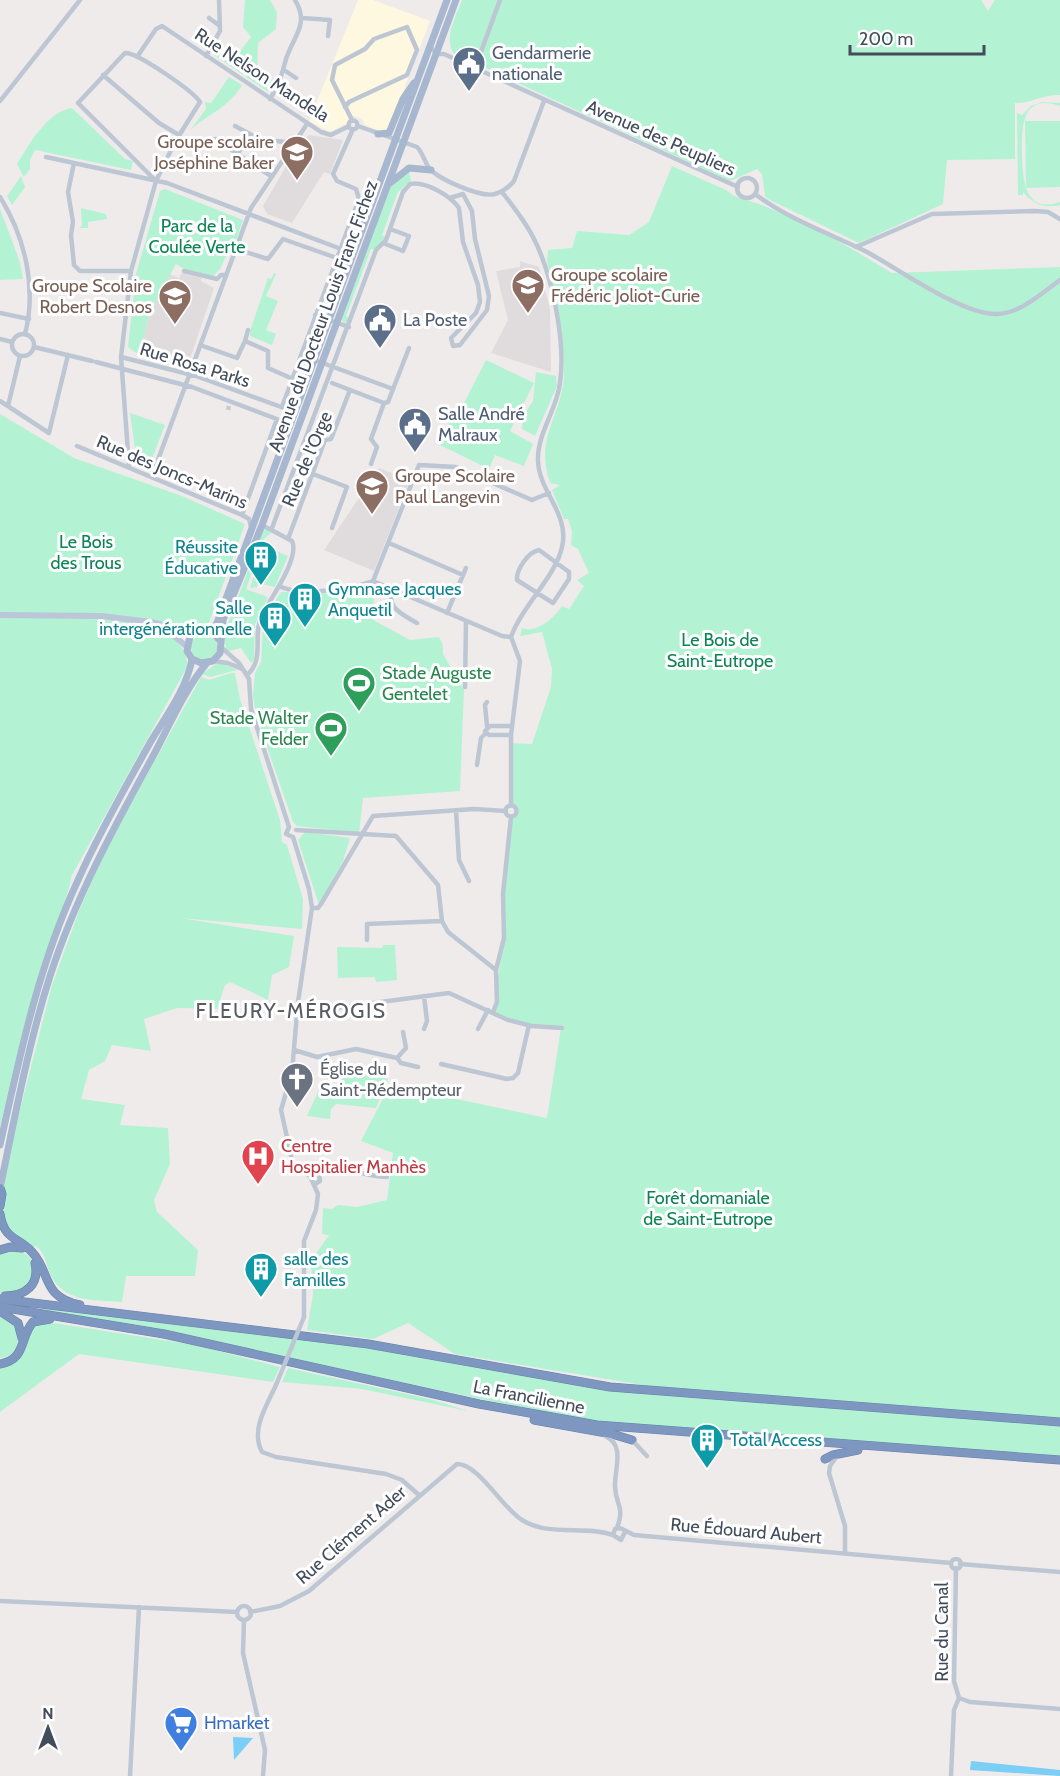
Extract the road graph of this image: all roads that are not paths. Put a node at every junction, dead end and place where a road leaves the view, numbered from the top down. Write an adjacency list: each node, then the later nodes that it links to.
1 (80, 0): 21 (street)
2 (219, 0): 9 (street)
3 (296, 0): 8 (street)
4 (447, 0): 11 (main road)
5 (456, 0): 12 (main road, Avenue du Docteur Louis Franc Fichez)
6 (500, 0): 15 (street)
7 (209, 18): 9 (street)
8 (302, 18): 10 (street); 16 (street)
9 (220, 26): 13 (street)
10 (328, 36)
11 (430, 46): 12 (street); 19 (main road)
12 (440, 54): 15 (street, Avenue des Peupliers); 31 (main road, Avenue du Docteur Louis Franc Fichez)
13 (206, 56): 14 (street, Rue Nelson Mandela); 20 (street, Rue Nelson Mandela)
14 (137, 57): 17 (street); 28 (street)
15 (475, 68): 22 (street, Avenue des Peupliers)
16 (284, 70): 18 (street); 20 (street)
17 (103, 75): 28 (street); 36 (street)
18 (296, 78)
19 (418, 79): 27 (main road); 31 (main road)
20 (270, 99): 24 (street, Rue Nelson Mandela)
21 (0, 101)
22 (544, 101): 42 (street, Avenue des Peupliers); 45 (street)
23 (345, 107): 23 (street); 26 (street)
24 (307, 124): 26 (street, Rue Nelson Mandela); 32 (street)
25 (235, 126): 29 (street)
26 (353, 127): 27 (street); 59 (street)
27 (378, 134): 31 (street)
28 (179, 135): 41 (street)
29 (250, 135): 32 (street); 33 (street)
30 (215, 139): 33 (street)
31 (399, 140): 37 (street); 44 (main road, Avenue du Docteur Louis Franc Fichez); 70 (main road, Avenue du Docteur Louis Franc Fichez)
32 (292, 146): 39 (street)
33 (238, 153): 39 (street)
34 (46, 157): 35 (street)
35 (74, 163): 38 (street); 61 (street)
36 (139, 163): 38 (street); 41 (street)
37 (431, 170): 40 (street); 44 (main road)
38 (132, 176): 41 (street)
39 (271, 176): 49 (street)
40 (438, 176): 43 (street); 45 (street)
41 (156, 181): 49 (street); 61 (street)
42 (738, 187): 46 (street, Avenue des Peupliers); 46 (street, Avenue des Peupliers)
43 (433, 189): 48 (street); 52 (street)
44 (385, 190): 70 (main road, Avenue du Docteur Louis Franc Fichez)
45 (502, 192): 114 (street)
46 (755, 194): 57 (street, Avenue des Peupliers)
47 (0, 197): 69 (street)
48 (450, 198): 75 (street); 75 (street)
49 (249, 214): 51 (street); 58 (street)
50 (1060, 219): 57 (street)
51 (284, 227): 55 (street); 59 (street)
52 (390, 229): 53 (street); 56 (street)
53 (409, 236): 54 (street); 56 (street)
54 (417, 239)
55 (280, 240): 58 (street); 60 (street)
56 (383, 243): 71 (street)
57 (856, 247): 65 (street, Avenue des Peupliers)
58 (236, 249): 63 (street)
59 (341, 249): 60 (street)
60 (337, 258): 68 (street)
61 (131, 271): 85 (street)
62 (184, 271): 64 (street)
63 (226, 275): 64 (street); 66 (street)
64 (217, 279): 66 (street)
65 (1060, 279)
66 (222, 285): 79 (street)
67 (0, 313): 69 (street)
68 (315, 315): 70 (street); 83 (street)
69 (28, 319): 74 (street)
70 (333, 321): 71 (street); 86 (main road, Avenue du Docteur Louis Franc Fichez); 87 (main road, Avenue du Docteur Louis Franc Fichez)
71 (349, 327): 90 (street)
72 (248, 330): 77 (street)
73 (448, 330): 75 (street)
74 (25, 334): 78 (street); 80 (street)
75 (453, 335)
76 (0, 339): 78 (street)
77 (245, 341): 79 (street); 93 (street)
78 (12, 342): 84 (street)
79 (200, 345): 91 (street)
80 (34, 347): 82 (street, Rue Rosa Parks); 84 (street)
81 (409, 348): 96 (street)
82 (68, 355): 89 (street, Rue Rosa Parks); 101 (street)
83 (301, 355): 86 (street); 93 (street)
84 (20, 356): 101 (street)
85 (121, 357): 88 (street, Rue Rosa Parks); 89 (street)
86 (314, 360): 87 (street); 104 (main road, Avenue du Docteur Louis Franc Fichez)
87 (321, 363): 90 (street); 104 (main road, Avenue du Docteur Louis Franc Fichez)
88 (158, 366): 91 (street, Rue Rosa Parks); 92 (street)
89 (121, 367): 92 (street, Rue Rosa Parks); 110 (street)
90 (334, 368): 96 (street); 106 (street)
91 (189, 374): 95 (street); 98 (street, Rue Rosa Parks)
92 (154, 377): 95 (street, Rue Rosa Parks)
93 (293, 379): 102 (street)
94 (332, 384): 97 (street)
95 (185, 386): 103 (street, Rue Rosa Parks); 113 (street)
96 (393, 389): 100 (street)
97 (350, 390): 100 (street); 107 (street, Rue de l'Orge)
98 (261, 400): 102 (street, Rue Rosa Parks); 103 (street, Rue Rosa Parks)
99 (0, 401): 101 (street)
100 (384, 403): 109 (street)
101 (8, 406)
102 (282, 407): 104 (street, Rue Rosa Parks)
103 (256, 411): 105 (street, Rue Rosa Parks)
104 (296, 418): 105 (street, Rue Rosa Parks); 112 (main road, Avenue du Docteur Louis Franc Fichez); 112 (main road); 121 (main road, Avenue du Docteur Louis Franc Fichez)
105 (277, 419): 115 (street)
106 (309, 434): 107 (street); 117 (street)
107 (325, 440): 111 (street, Rue de l'Orge)
108 (77, 446): 110 (street, Rue des Joncs-Marins)
109 (371, 464)
110 (129, 466): 113 (street, Rue des Joncs-Marins)
111 (313, 474): 118 (street); 119 (street, Rue de l'Orge)
112 (281, 475): 116 (main road, Avenue du Docteur Louis Franc Fichez)
113 (152, 476): 115 (street, Rue des Joncs-Marins)
114 (549, 494): 120 (street); 122 (street)
115 (242, 515): 121 (street, Rue des Joncs-Marins)
116 (262, 525): 117 (street); 137 (main road, Avenue du Docteur Louis Franc Fichez)
117 (272, 528): 119 (street)
118 (332, 528)
119 (288, 539): 126 (street)
120 (389, 543): 124 (street); 125 (street)
121 (240, 561): 134 (main road, Avenue du Docteur Louis Franc Fichez)
122 (556, 561): 128 (street); 128 (street); 128 (street)
123 (466, 568): 124 (street)
124 (463, 575): 129 (street)
125 (373, 581): 126 (street); 127 (street)
126 (279, 586): 141 (street)
127 (392, 589): 129 (street); 133 (street)
128 (535, 593): 136 (street)
129 (447, 613): 131 (street)
130 (0, 615): 132 (main road)
131 (466, 621): 136 (street); 142 (street)
132 (152, 622): 135 (main road); 138 (main road)
133 (417, 623)
134 (211, 630): 135 (main road); 137 (main road)
135 (193, 632): 138 (main road)
136 (511, 637): 145 (street)
137 (221, 645): 140 (main road); 141 (street)
138 (186, 646): 139 (main road)
139 (192, 659): 140 (main road); 174 (main road)
140 (209, 662): 141 (street); 179 (main road)
141 (247, 674): 153 (street)
142 (465, 687)
143 (487, 702): 144 (street)
144 (487, 726): 145 (street); 146 (street)
145 (512, 726): 147 (street)
146 (486, 733): 147 (street); 148 (street)
147 (511, 735): 149 (street)
148 (477, 765)
149 (511, 805): 151 (street); 152 (street)
150 (456, 810): 151 (street); 155 (street); 157 (street)
151 (506, 811): 152 (street)
152 (511, 817): 161 (street)
153 (289, 827): 154 (street); 156 (street)
154 (296, 830): 155 (street); 156 (street)
155 (361, 836): 158 (street); 159 (street)
156 (293, 837): 158 (street)
157 (469, 881)
158 (312, 908): 164 (street)
159 (442, 921): 160 (street); 161 (street)
160 (367, 940)
161 (496, 970): 163 (street)
162 (424, 996): 163 (street); 164 (street); 167 (street)
163 (491, 1011): 165 (street); 168 (street)
164 (297, 1012): 170 (street)
165 (529, 1025): 166 (street); 172 (street)
166 (561, 1028)
167 (424, 1029)
168 (478, 1029)
169 (403, 1032): 171 (street)
170 (294, 1050): 171 (street); 176 (street)
171 (397, 1058): 173 (street)
172 (441, 1064)
173 (418, 1067)
174 (0, 1145)
175 (319, 1175): 176 (street); 177 (street); 178 (street)
176 (310, 1176): 178 (street)
177 (387, 1177)
178 (315, 1184): 197 (street, bridge)
179 (0, 1188): 180 (highway)
180 (0, 1206)
181 (0, 1214): 185 (highway)
182 (0, 1250): 183 (highway)
183 (0, 1298): 185 (highway, La Francilienne)
184 (0, 1309): 186 (highway, La Francilienne); 187 (highway)
185 (90, 1310): 189 (highway, La Francilienne)
186 (61, 1317): 187 (highway); 188 (highway, La Francilienne)
187 (0, 1363)
188 (479, 1404): 190 (highway); 192 (highway, La Francilienne)
189 (1060, 1422)
190 (579, 1429): 191 (highway); 198 (street)
191 (632, 1440): 194 (street)
192 (910, 1450): 193 (highway); 196 (highway, La Francilienne)
193 (842, 1453): 195 (highway); 200 (street)
194 (647, 1456)
195 (825, 1459)
196 (1060, 1460)
197 (419, 1495): 198 (street, Rue Clément Ader); 208 (street, Rue Clément Ader)
198 (615, 1531): 199 (street); 199 (street)
199 (624, 1535): 200 (street, Rue Édouard Aubert)
200 (845, 1553): 201 (street, Rue Édouard Aubert)
201 (951, 1563): 202 (street, Rue Édouard Aubert); 203 (street)
202 (960, 1564): 203 (street); 204 (street)
203 (956, 1568): 210 (street, Rue du Canal)
204 (1060, 1572)
205 (0, 1600): 206 (street)
206 (139, 1607): 207 (street); 212 (street)
207 (237, 1612): 208 (street); 209 (street)
208 (250, 1612): 209 (street)
209 (244, 1620): 213 (street)
210 (958, 1697): 211 (street); 214 (street, Rue du Canal)
211 (1060, 1709)
212 (130, 1776)
213 (263, 1776)
214 (951, 1776)

